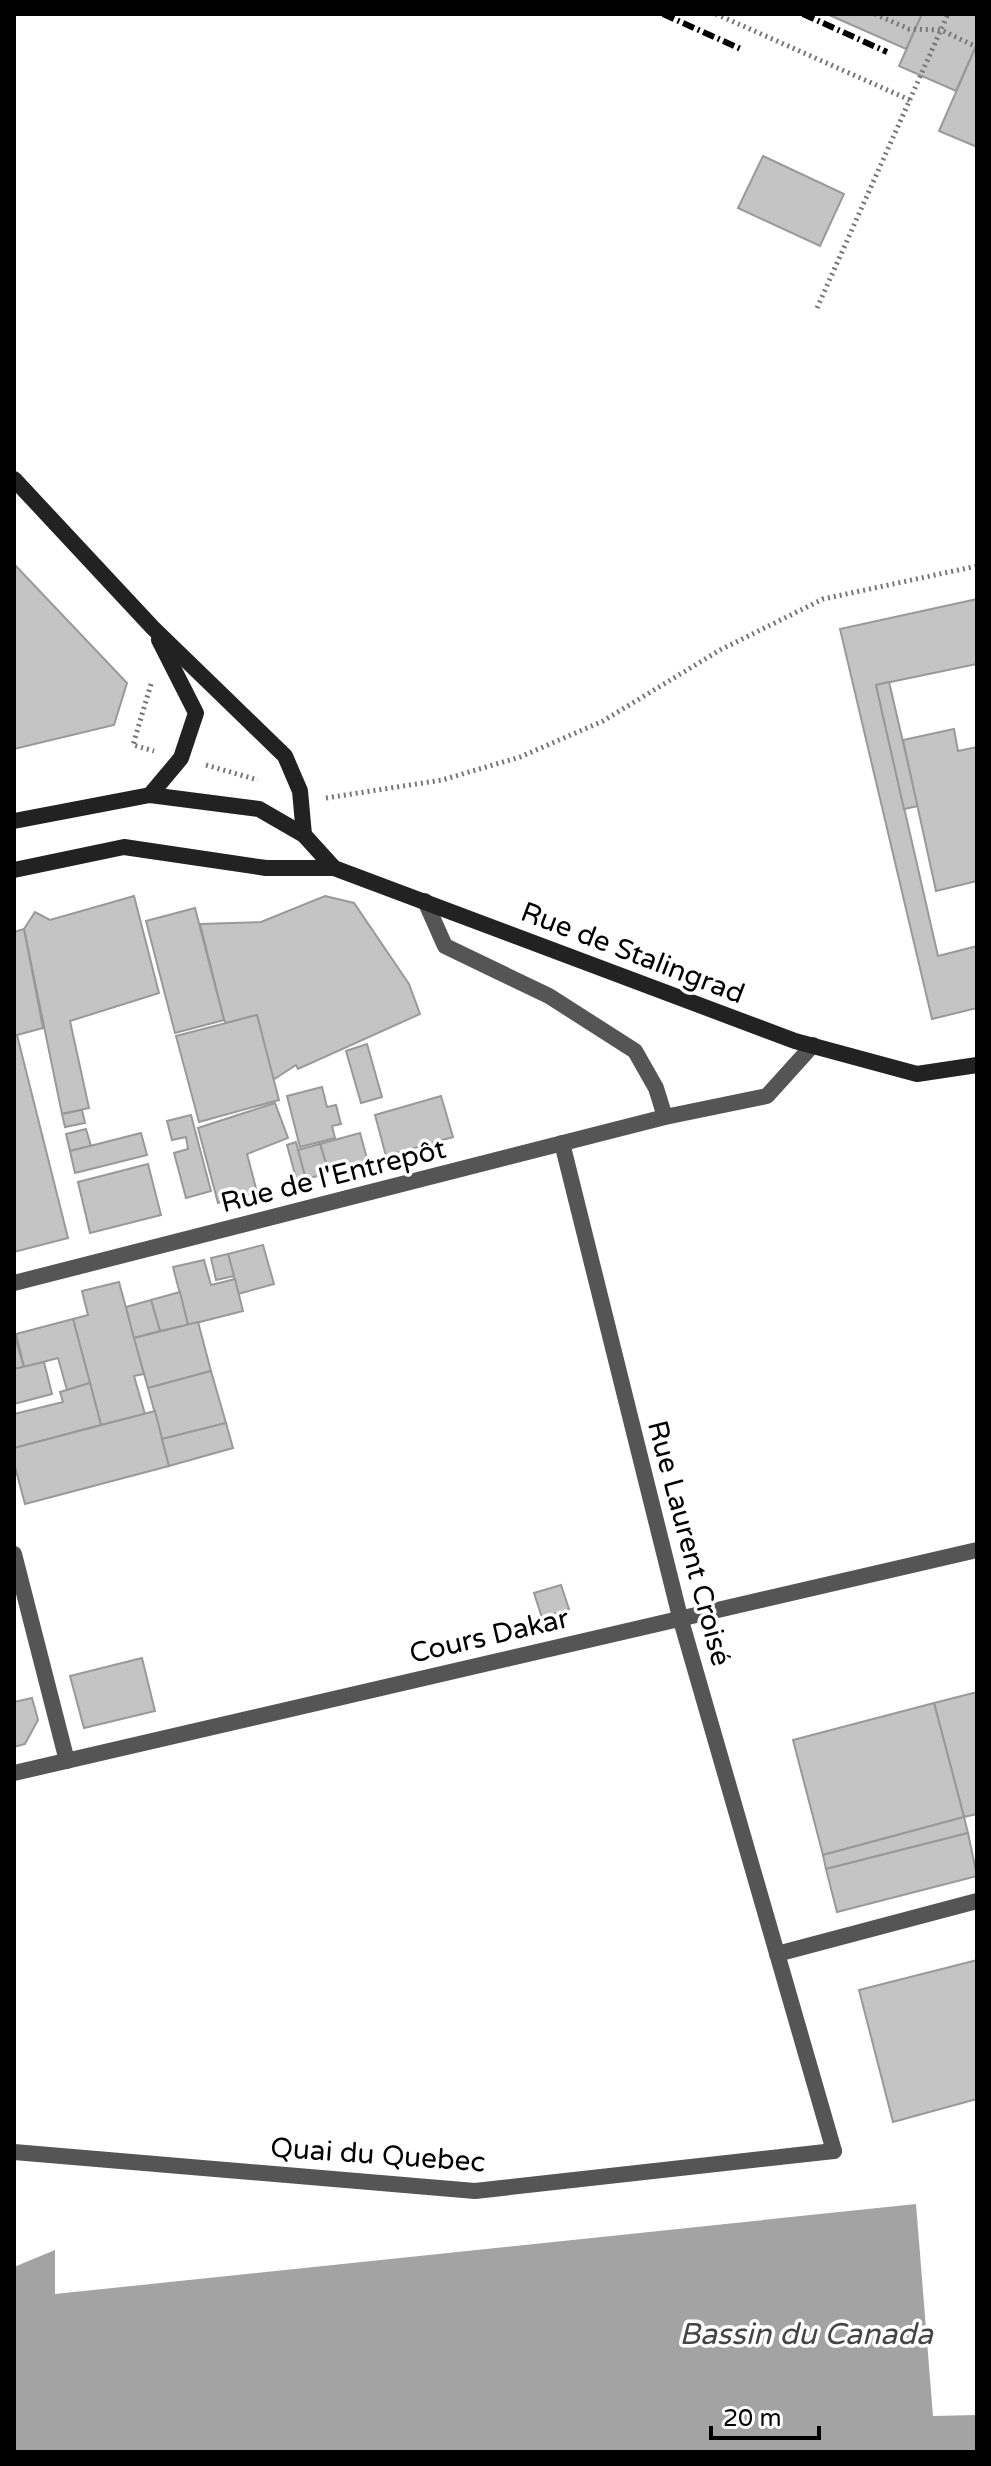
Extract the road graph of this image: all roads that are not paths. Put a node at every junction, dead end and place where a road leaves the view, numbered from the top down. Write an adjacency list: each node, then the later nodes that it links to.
1 (14, 479): 2 (main road)
2 (153, 628): 3 (main road); 5 (main road)
3 (150, 795): 4 (main road); 5 (main road)
4 (14, 821)
5 (304, 835): 6 (main road)
6 (334, 868): 7 (main road); 8 (main road, Rue de Stalingrad)
7 (14, 870)
8 (425, 901): 9 (main road, Rue de Stalingrad); 11 (street)
9 (813, 1045): 10 (main road, Rue de Stalingrad); 11 (street, Rue de l'Entrepôt)
10 (977, 1065)
11 (665, 1117): 12 (street, Rue de l'Entrepôt)
12 (562, 1143): 13 (street, Rue de l'Entrepôt); 16 (street, Rue Laurent Croisé)
13 (14, 1283)
14 (977, 1550): 16 (street, Cours Dakar)
15 (14, 1554): 17 (street)
16 (680, 1617): 17 (street, Cours Dakar); 20 (street, Rue Laurent Croisé)
17 (67, 1761): 18 (street, Cours Dakar)
18 (14, 1773)
19 (977, 1901): 20 (street)
20 (777, 1954): 21 (street, Rue Laurent Croisé)
21 (834, 2151): 22 (street, Quai du Quebec)
22 (14, 2152)

